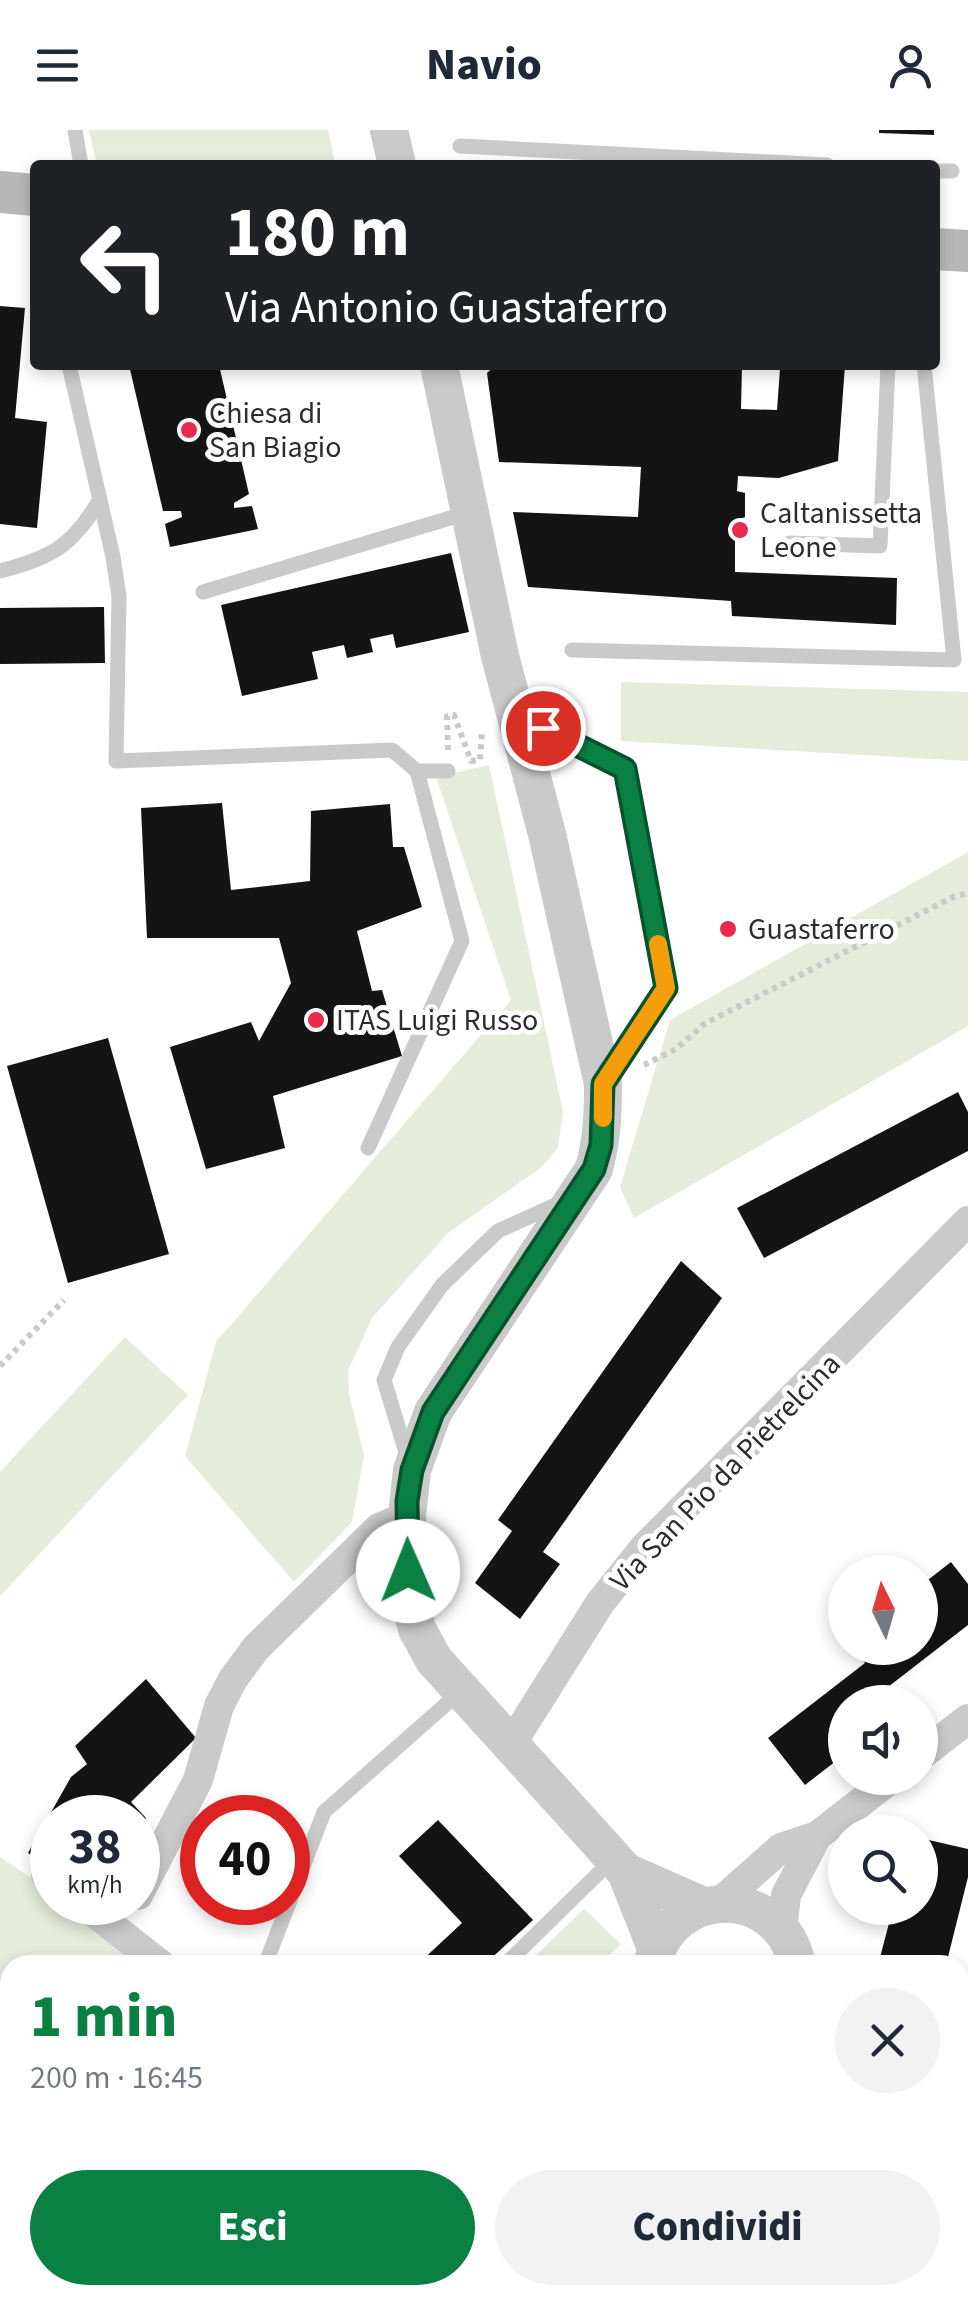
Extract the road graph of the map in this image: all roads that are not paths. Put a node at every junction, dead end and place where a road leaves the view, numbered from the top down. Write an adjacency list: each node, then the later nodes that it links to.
1 (75, 130): 4 (lane)
2 (389, 130): 5 (street)
3 (460, 146): 6 (lane)
4 (81, 160)
5 (396, 160)
6 (709, 160)
7 (940, 249): 8 (main road)
8 (968, 250)
9 (69, 370): 13 (lane)
10 (440, 370): 14 (street)
11 (888, 370): 15 (lane)
12 (925, 370): 18 (lane)
13 (100, 499): 16 (lane); 21 (lane)
14 (471, 511): 17 (lane); 19 (street)
15 (790, 543)
16 (0, 571)
17 (203, 592)
18 (572, 650)
19 (513, 703): 22 (street); 22 (lane)
20 (448, 771): 21 (lane)
21 (417, 772): 23 (lane)
22 (603, 1084): 24 (street)
23 (368, 1148)
24 (579, 1194): 26 (street); 26 (lane)
25 (968, 1221): 31 (street, Via San Pio da Pietrelcina)
26 (412, 1470): 27 (street)
27 (407, 1516): 28 (street); 34 (street)
28 (462, 1691): 31 (street); 42 (lane)
29 (968, 1719): 30 (street)
30 (938, 1742)
31 (510, 1746): 35 (street)
32 (870, 1795): 33 (street)
33 (816, 1836): 36 (street); 39 (street)
34 (160, 1853)
35 (620, 1865): 36 (street); 43 (lane); 44 (street)
36 (711, 1904): 39 (street); 45 (street)
37 (110, 1925): 40 (street)
38 (122, 1925): 40 (street)
39 (782, 1930): 46 (street)
40 (118, 1932): 41 (street)
41 (148, 1955)
42 (269, 1955)
43 (516, 1955)
44 (653, 1955)
45 (655, 1955)
46 (795, 1955)

